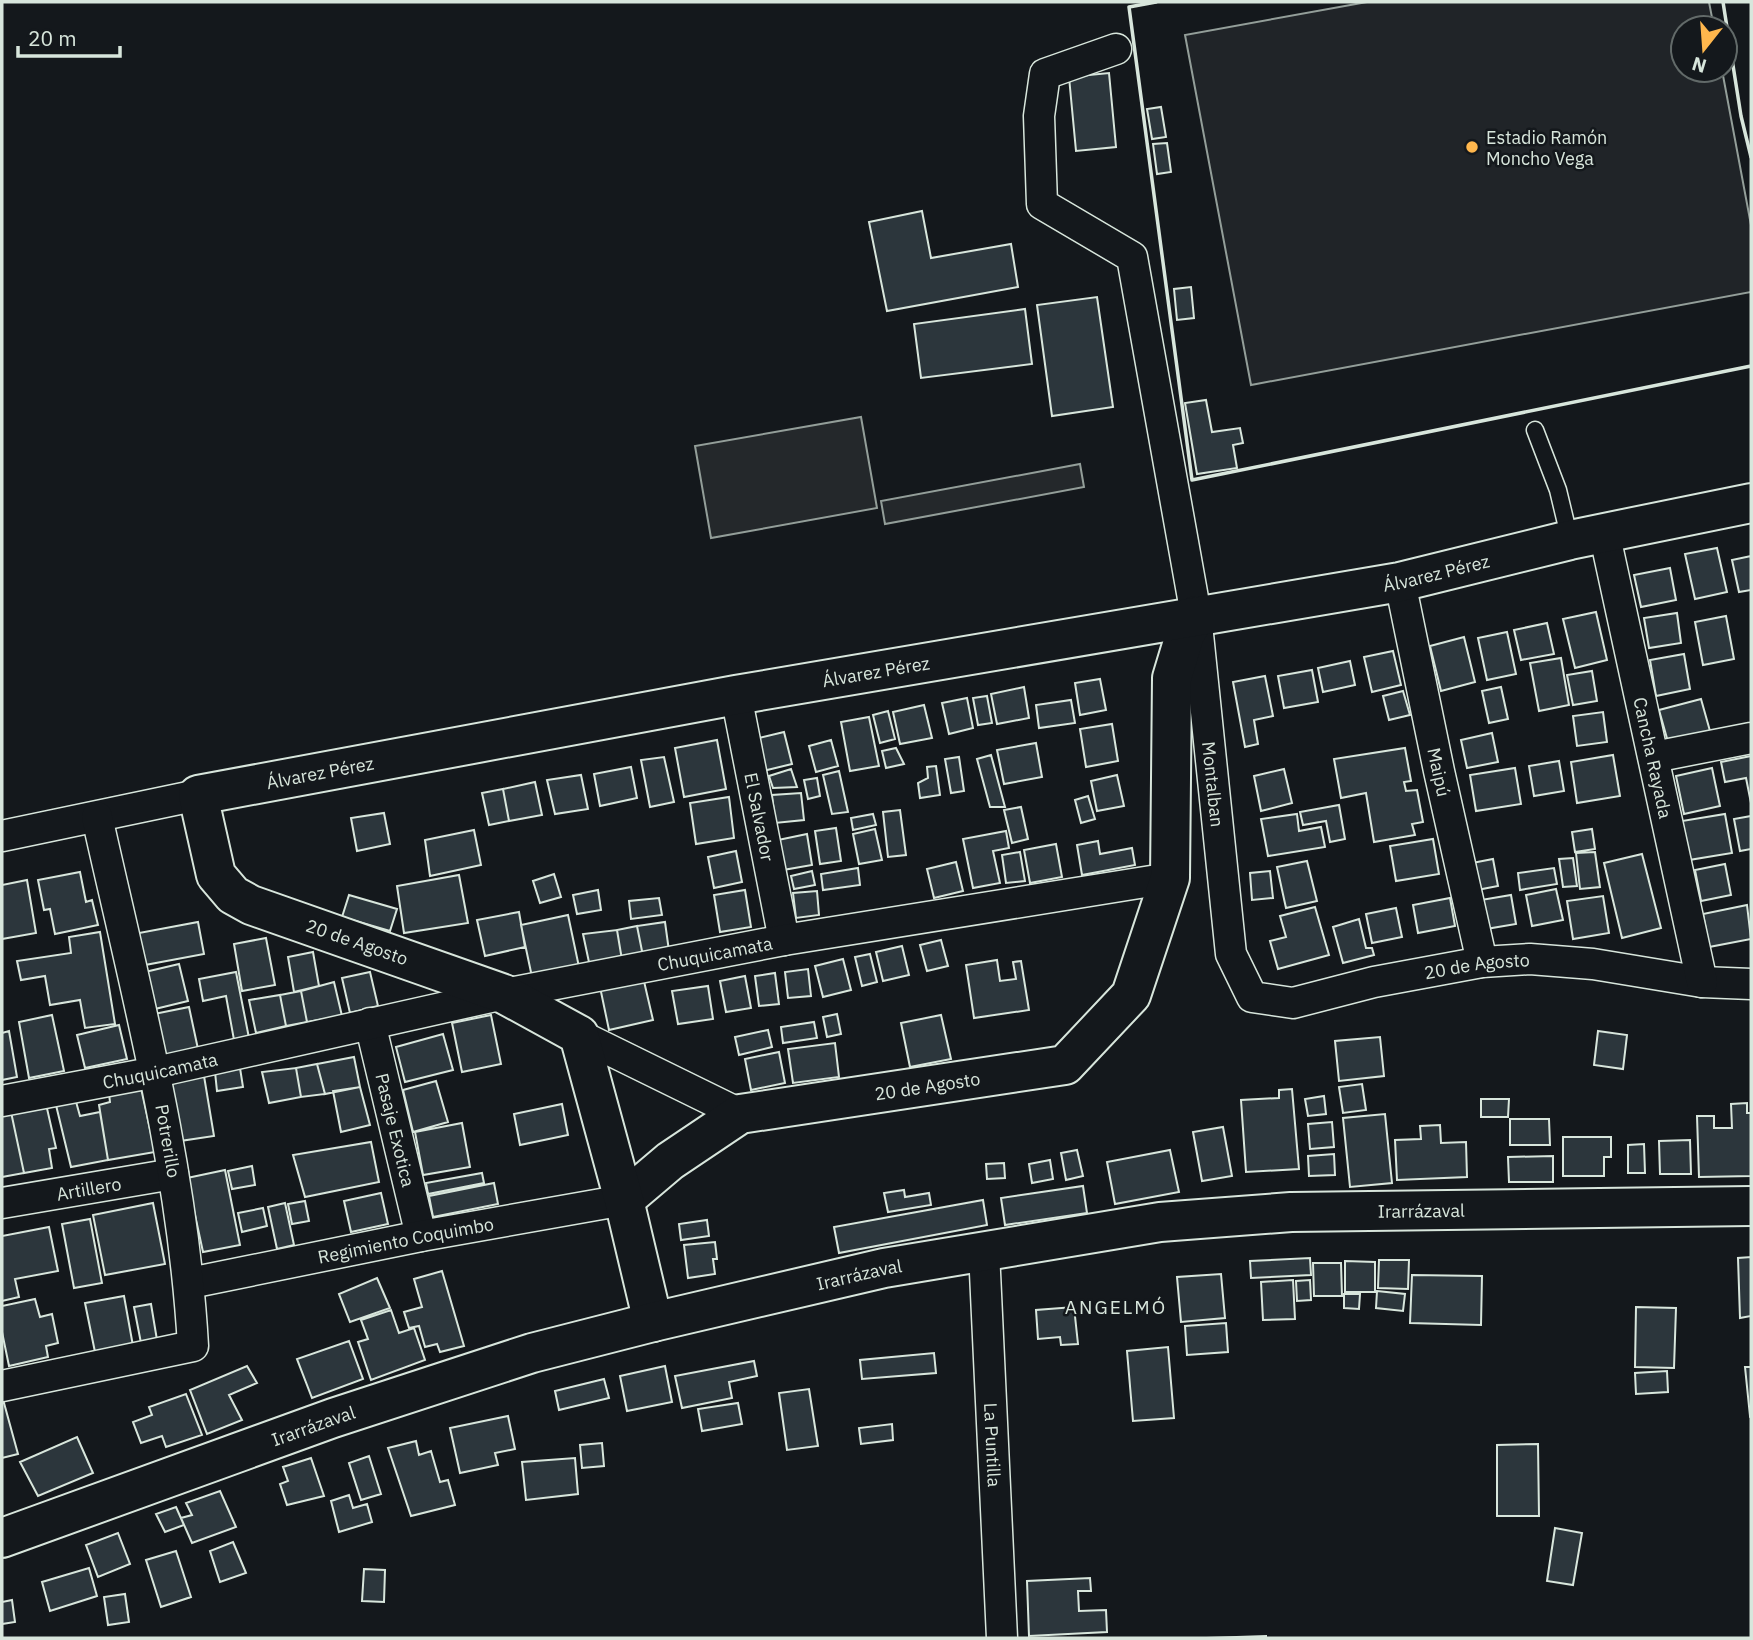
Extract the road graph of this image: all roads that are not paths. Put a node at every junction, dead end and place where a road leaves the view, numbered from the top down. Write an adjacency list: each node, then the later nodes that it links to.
1 (1116, 49): 6 (street, Montalban)
2 (1535, 430): 4 (lane)
3 (1751, 503): 4 (street, Álvarez Pérez)
4 (1587, 536): 5 (street, Álvarez Pérez); 9 (street, Cancha Rayada)
5 (1400, 582): 6 (street, Álvarez Pérez); 16 (street, Maipú)
6 (1196, 615): 7 (street, Álvarez Pérez); 13 (street); 15 (street, Montalban)
7 (736, 695): 10 (street, Álvarez Pérez); 14 (street, El Salvador)
8 (1751, 738): 9 (street)
9 (1654, 757): 17 (street, Cancha Rayada)
10 (198, 795): 11 (street, Álvarez Pérez); 19 (street, 20 de Agosto)
11 (97, 817): 12 (street, Álvarez Pérez); 22 (street, Potrerillo)
12 (2, 836)
13 (1170, 878): 14 (street, Chuquicamata); 24 (street, 20 de Agosto)
14 (784, 940): 19 (street, Chuquicamata)
15 (1231, 954): 16 (street, 20 de Agosto)
16 (1482, 962): 17 (street, 20 de Agosto)
17 (1702, 982): 18 (street, 20 de Agosto)
18 (1751, 984)
19 (504, 994): 20 (street, Chuquicamata); 21 (street, 20 de Agosto)
20 (370, 1023): 22 (street, Chuquicamata); 29 (street, Pasaje Exotica)
21 (579, 1035): 24 (street, 20 de Agosto); 26 (street)
22 (156, 1072): 23 (street, Chuquicamata); 25 (street, Potrerillo)
23 (2, 1101)
24 (740, 1114): 26 (street, 20 de Agosto)
25 (173, 1174): 27 (street, Artillero); 31 (street, Potrerillo)
26 (624, 1200): 29 (street, Regimiento Coquimbo); 32 (street)
27 (2, 1203)
28 (1751, 1206): 30 (street, Irarrázaval)
29 (421, 1236): 31 (street, Regimiento Coquimbo)
30 (985, 1251): 32 (street, Irarrázaval); 35 (street, La Puntilla)
31 (190, 1283): 33 (street, Potrerillo)
32 (653, 1322): 34 (street, Irarrázaval)
33 (2, 1386)
34 (2, 1538)
35 (1002, 1638)

